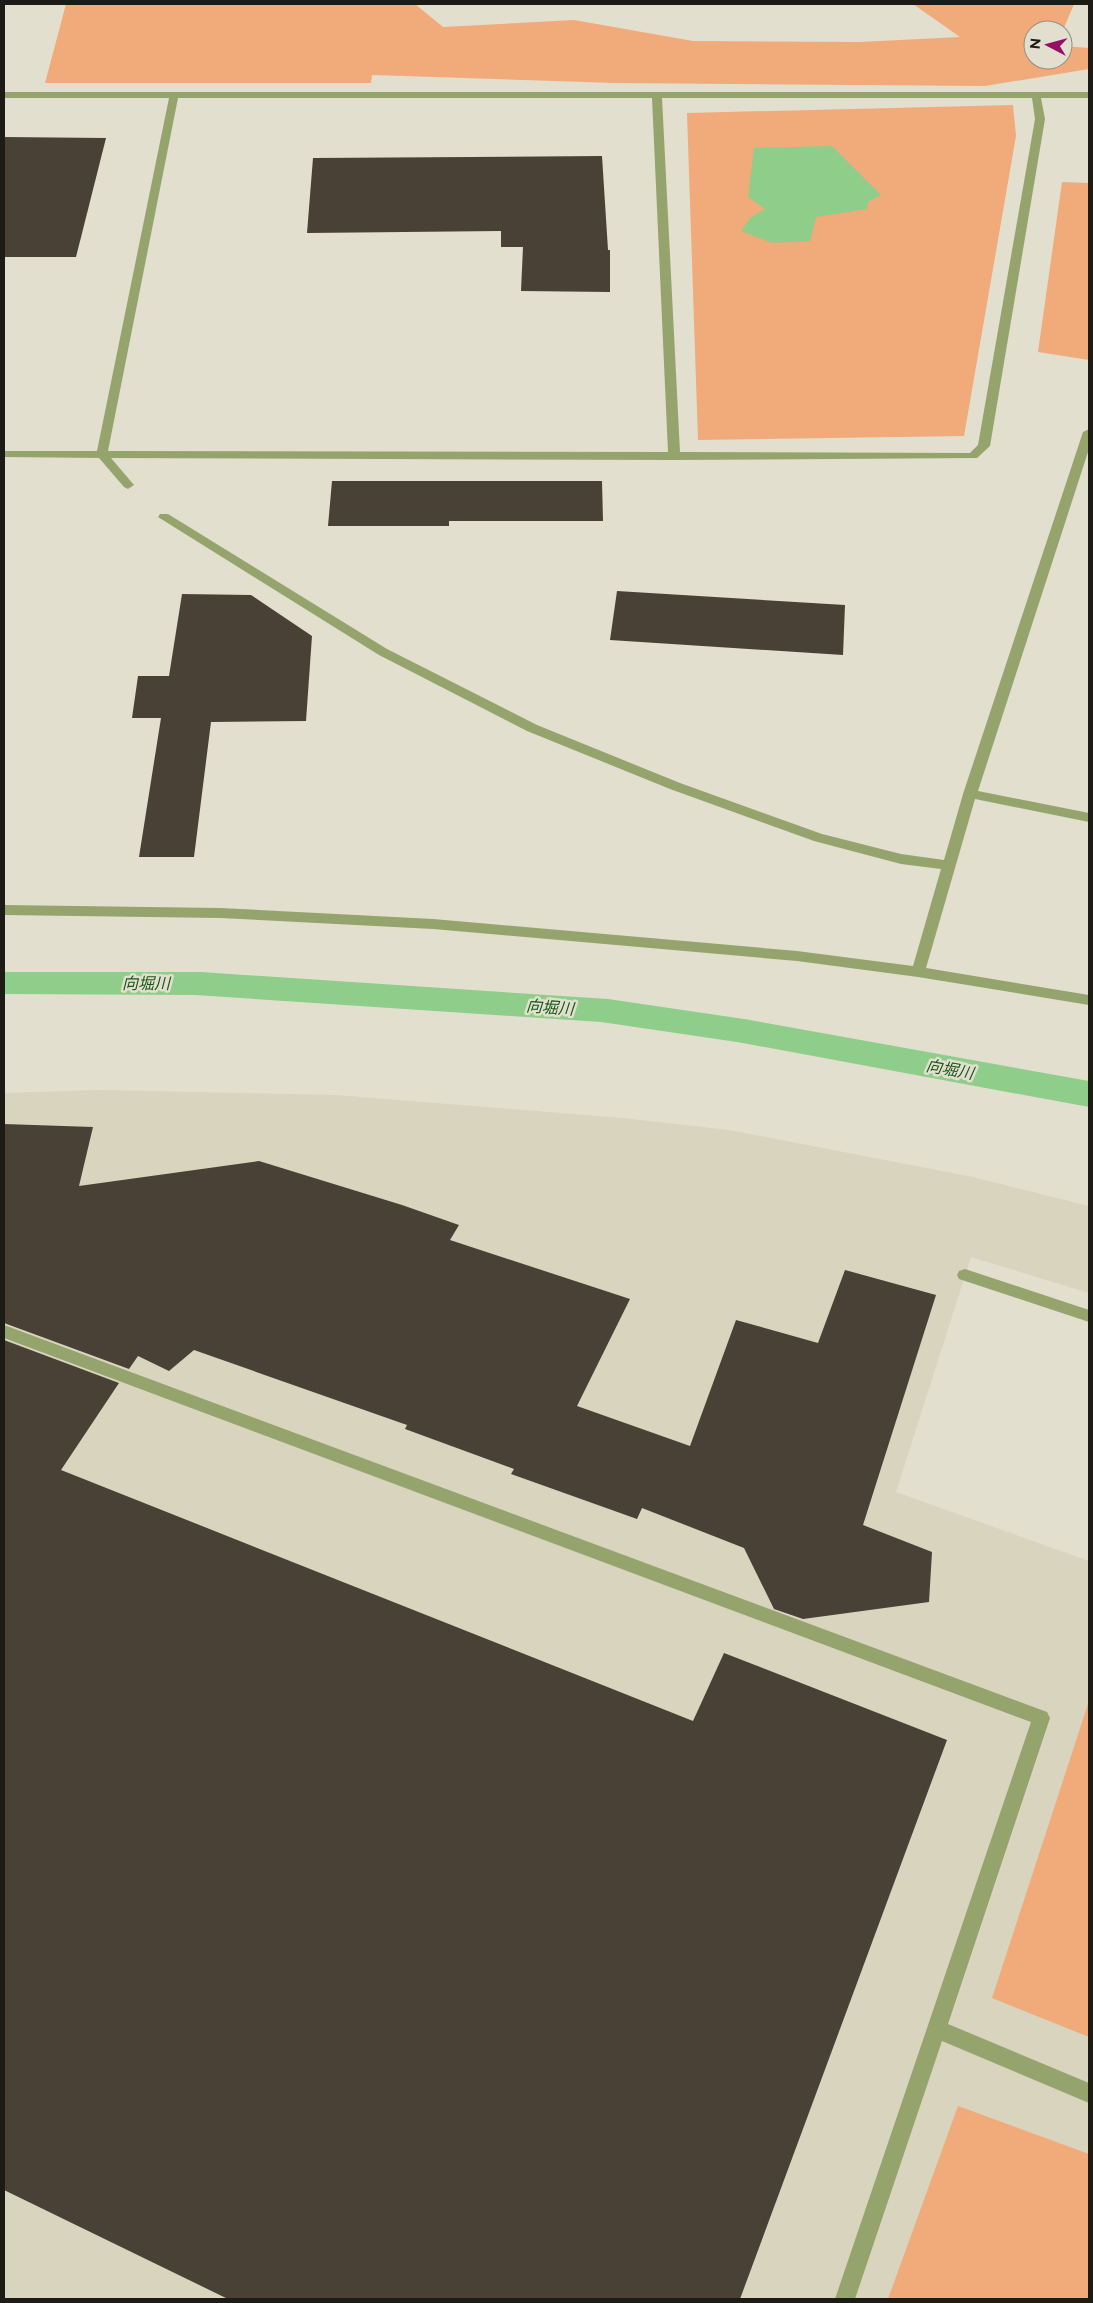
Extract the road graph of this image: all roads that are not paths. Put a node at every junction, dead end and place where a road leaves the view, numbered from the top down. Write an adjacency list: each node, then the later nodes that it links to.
1 (4, 95): 2 (street)
2 (174, 95): 3 (street); 8 (street)
3 (658, 95): 4 (street); 9 (street)
4 (1036, 95): 5 (street); 9 (street)
5 (1089, 95)
6 (1089, 432): 12 (street)
7 (4, 454): 8 (street)
8 (102, 454): 9 (street); 10 (street)
9 (674, 457)
10 (128, 485)
11 (164, 517): 14 (street)
12 (970, 794): 13 (street); 14 (street)
13 (1089, 818)
14 (950, 865): 16 (street)
15 (4, 910): 16 (street)
16 (918, 972): 17 (street)
17 (1089, 1000)
18 (965, 1275): 19 (street)
19 (1089, 1316)
20 (4, 1332): 21 (street)
21 (937, 2029): 22 (street); 23 (street)
22 (1089, 2093)
23 (845, 2299)

